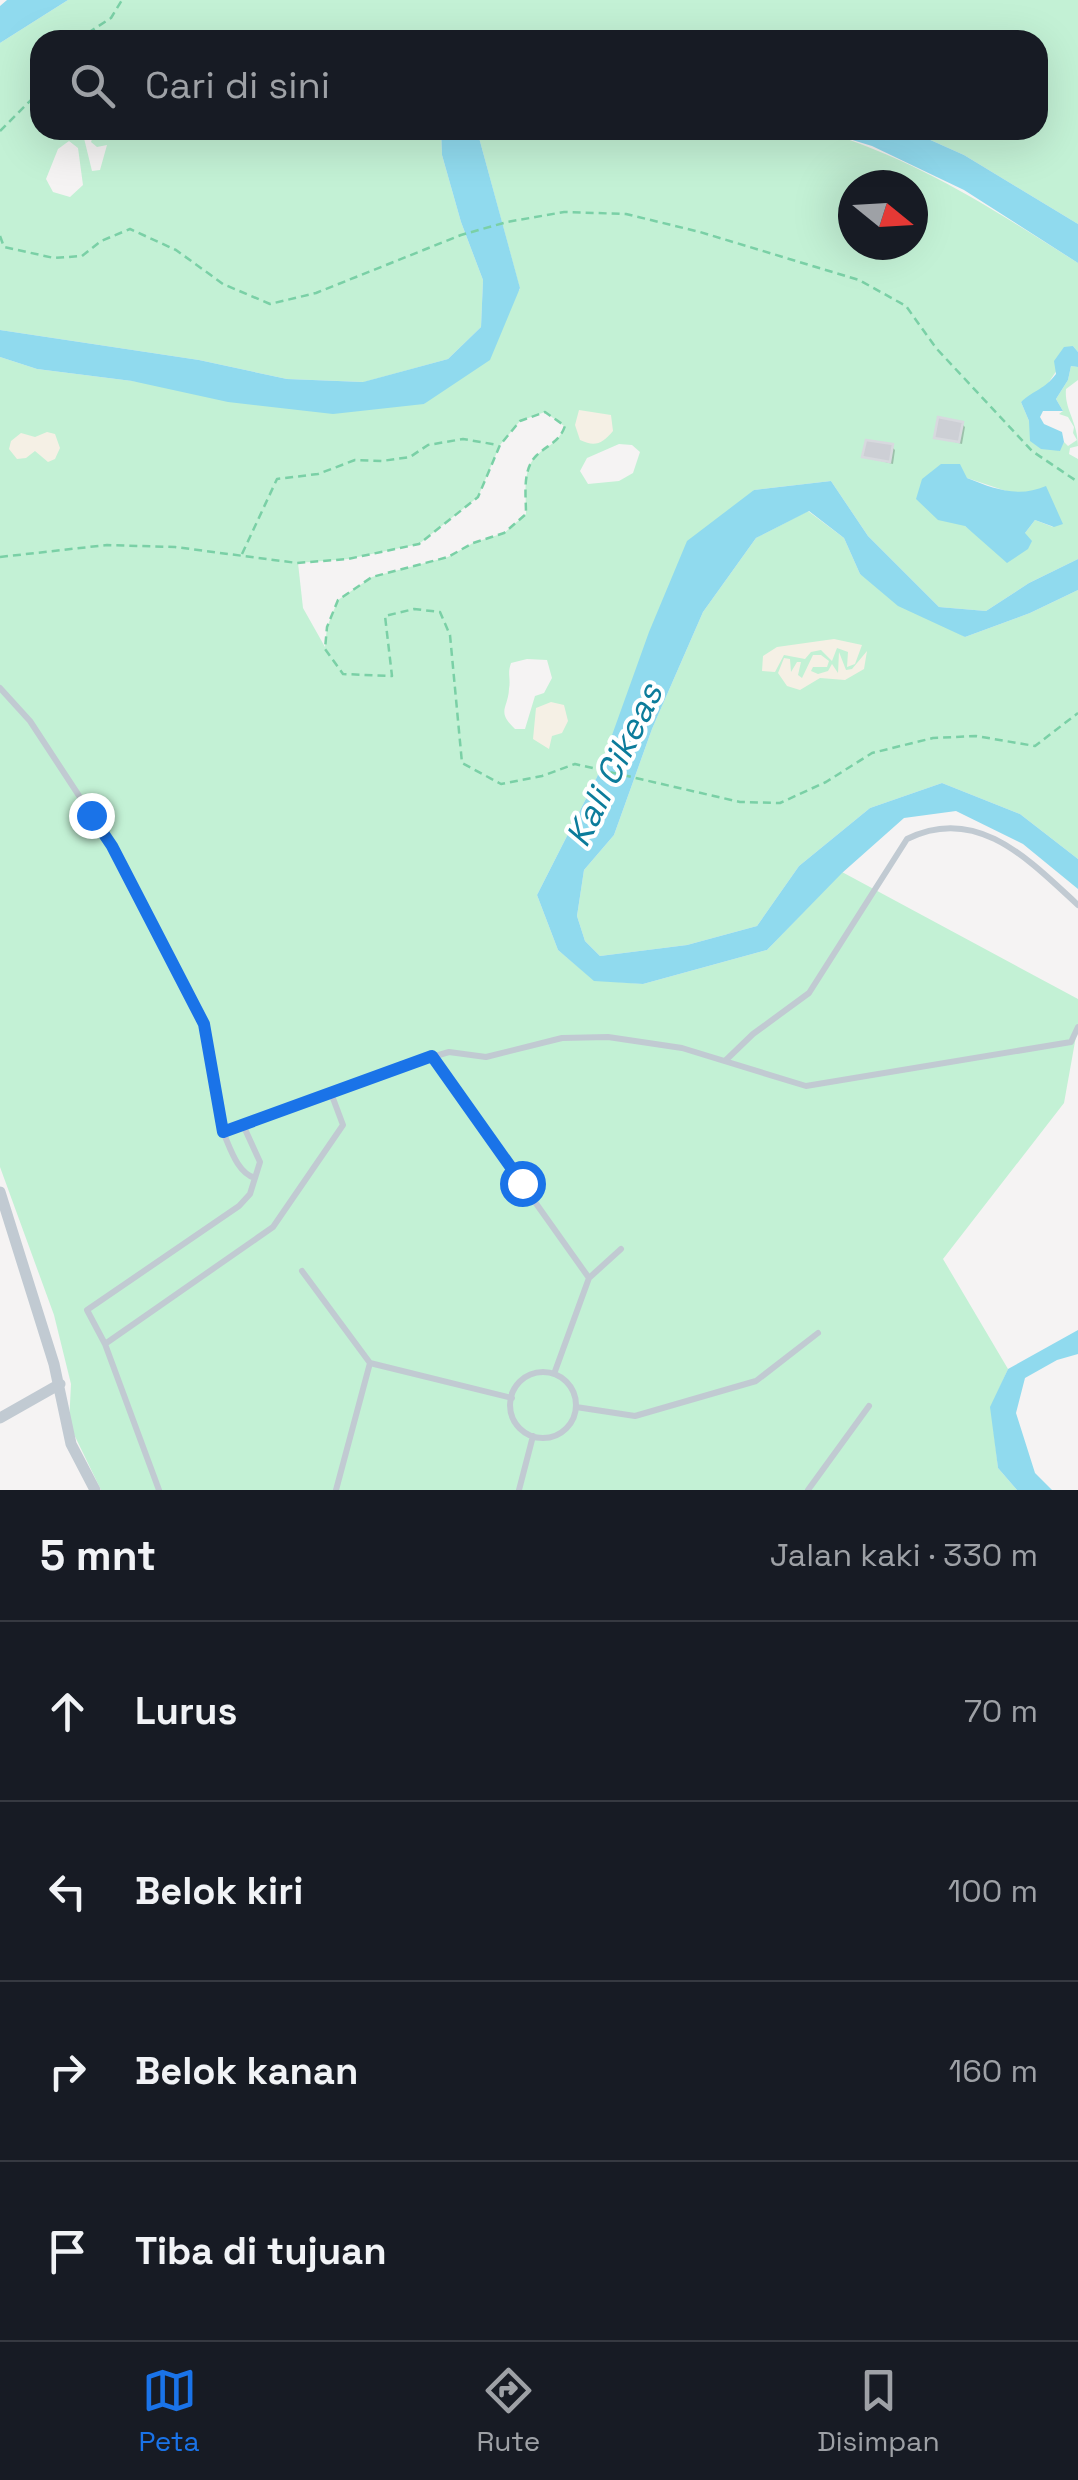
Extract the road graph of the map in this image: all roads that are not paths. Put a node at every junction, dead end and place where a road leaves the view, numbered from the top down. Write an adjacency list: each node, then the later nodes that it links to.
1 (0, 688): 8 (lane)
2 (1078, 905): 5 (lane)
3 (1078, 1028): 5 (lane)
4 (432, 1056): 5 (lane); 6 (lane); 13 (lane)
5 (726, 1060)
6 (332, 1093): 7 (lane); 15 (lane)
7 (244, 1126): 8 (lane); 9 (lane)
8 (223, 1132): 9 (lane)
9 (255, 1178): 15 (lane)
10 (0, 1192): 18 (street)
11 (621, 1249): 13 (lane)
12 (302, 1271): 16 (lane)
13 (589, 1278): 17 (lane)
14 (818, 1333): 21 (lane)
15 (105, 1344): 25 (lane)
16 (370, 1363): 19 (lane); 26 (lane)
17 (554, 1374): 19 (lane); 21 (lane)
18 (60, 1384): 22 (street); 24 (street)
19 (512, 1398): 23 (lane)
20 (869, 1406): 28 (lane)
21 (576, 1407): 23 (lane)
22 (0, 1418)
23 (533, 1436): 27 (lane)
24 (96, 1490)
25 (159, 1490)
26 (336, 1490)
27 (520, 1490)
28 (808, 1490)

